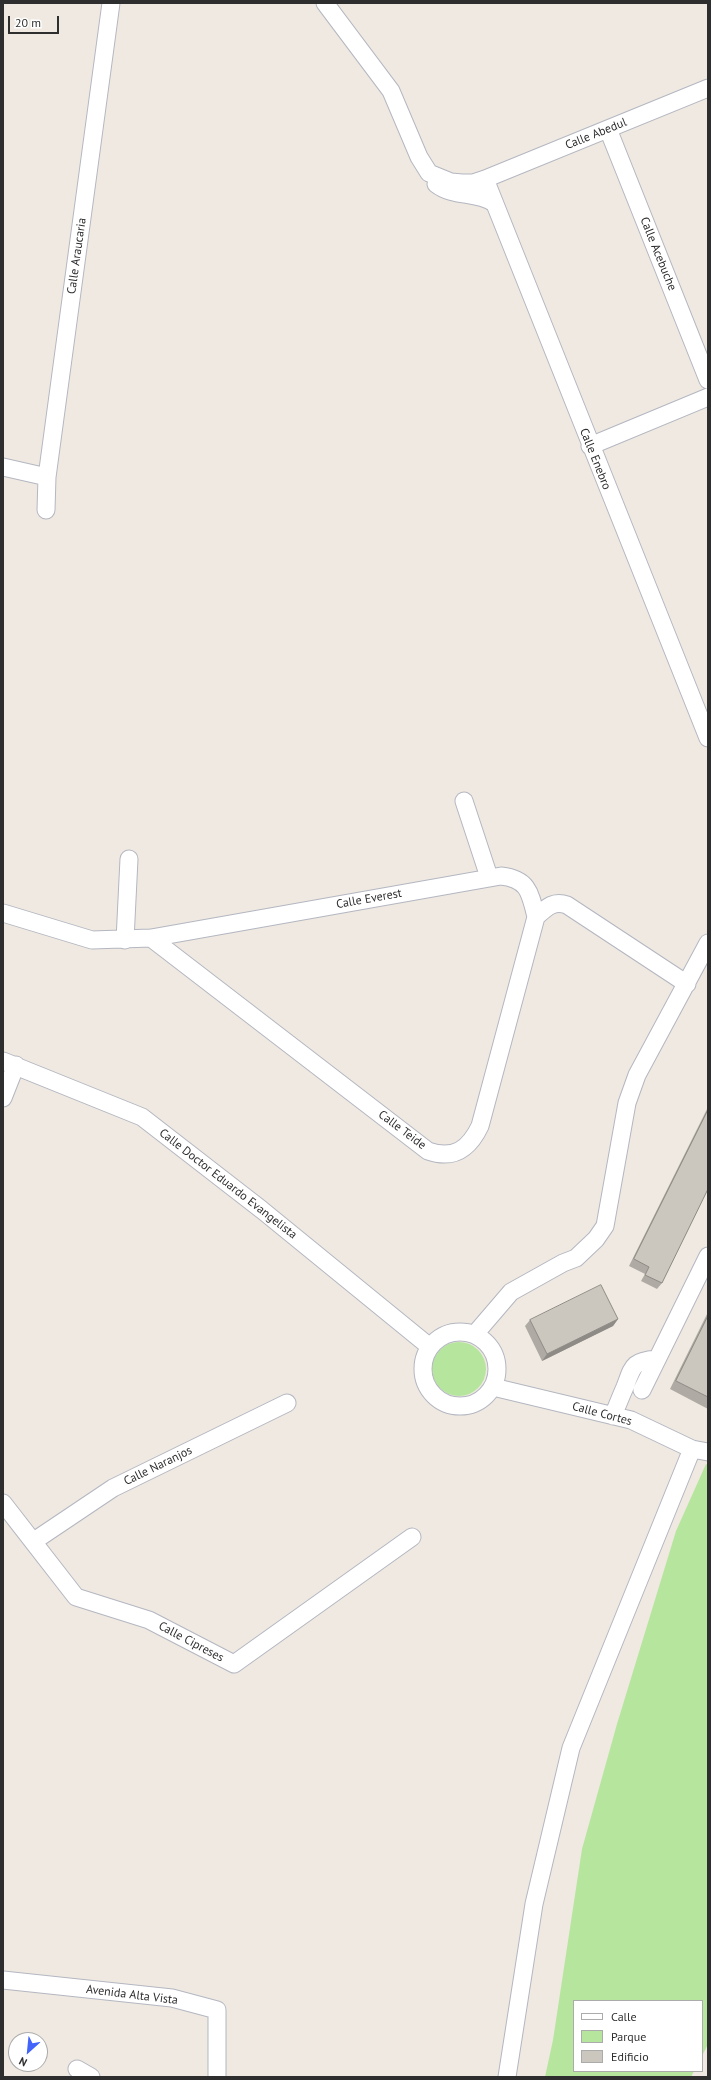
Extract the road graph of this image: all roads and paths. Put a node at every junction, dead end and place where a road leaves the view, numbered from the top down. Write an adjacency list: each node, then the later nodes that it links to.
1 (110, 3): 12 (street, Calle Araucaria)
2 (325, 3): 5 (street)
3 (708, 88): 4 (street, Calle Abedul)
4 (608, 129): 6 (street, Calle Abedul); 8 (street, Calle Acebuche)
5 (429, 173): 6 (street, Calle Abedul); 7 (street)
6 (485, 179): 7 (street, Calle Enebro)
7 (494, 202): 10 (street, Calle Enebro)
8 (708, 380)
9 (708, 398): 10 (street)
10 (590, 446): 14 (street, Calle Enebro)
11 (3, 466): 12 (street)
12 (47, 477): 13 (street, Calle Araucaria)
13 (46, 510)
14 (708, 738)
15 (464, 802): 17 (street)
16 (129, 859): 21 (street)
17 (489, 877): 19 (street, Calle Everest); 20 (street, Calle Everest)
18 (3, 913): 21 (street, Calle Everest)
19 (536, 917): 20 (street, Calle Teide); 23 (street)
20 (151, 938): 21 (street, Calle Everest)
21 (125, 940)
22 (708, 943): 23 (street)
23 (687, 984): 27 (street)
24 (10, 1063): 25 (street); 28 (street, Calle Doctor Eduardo Evangelista)
25 (3, 1098)
26 (708, 1256): 29 (street)
27 (475, 1334): 28 (street); 30 (street)
28 (430, 1347): 30 (street)
29 (657, 1359): 31 (street); 33 (street)
30 (493, 1387): 33 (street, Calle Cortes)
31 (642, 1390)
32 (287, 1403): 37 (street, Calle Naranjos)
33 (612, 1416): 34 (street, Calle Cortes)
34 (700, 1450): 40 (street)
35 (3, 1503): 37 (street, Calle Cipreses)
36 (412, 1537): 37 (street, Calle Cipreses)
37 (34, 1541)
38 (3, 1980): 39 (street, Avenida Alta Vista)
39 (217, 2077)
40 (508, 2077)

